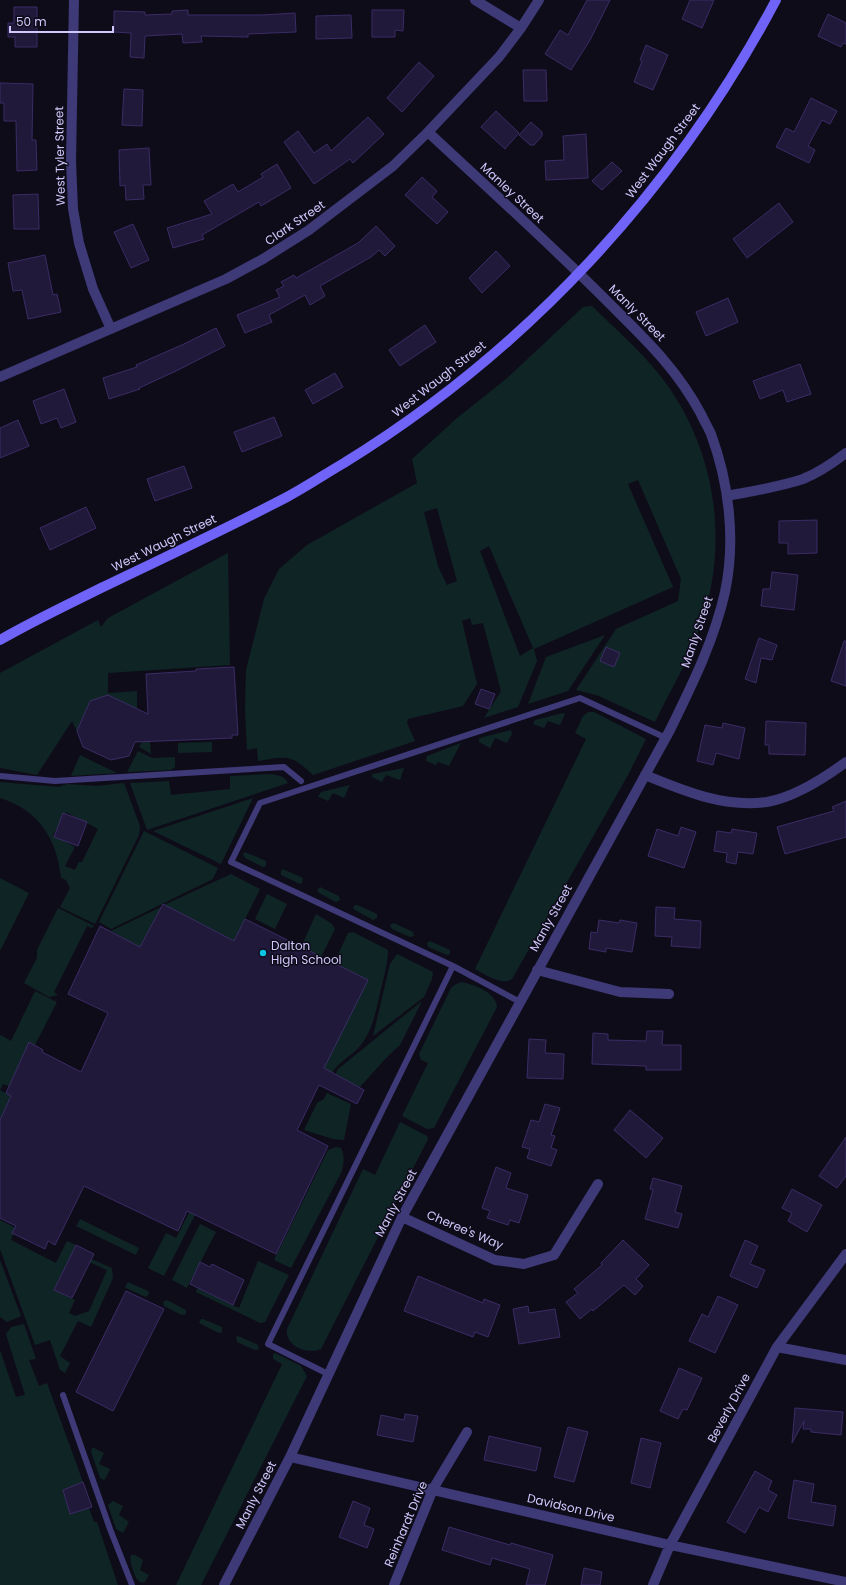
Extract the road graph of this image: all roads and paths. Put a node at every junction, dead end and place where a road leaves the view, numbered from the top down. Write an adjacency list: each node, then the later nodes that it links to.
1 (74, 0): 8 (street, West Tyler Street)
2 (475, 0): 5 (street)
3 (539, 0): 5 (street, Clark Street)
4 (776, 0): 7 (street, West Waugh Street)
5 (521, 28): 6 (street, Clark Street)
6 (428, 132): 7 (street, Manley Street); 8 (street, Clark Street)
7 (578, 272): 11 (street, Manly Street); 12 (street, West Waugh Street)
8 (111, 329): 9 (street, Clark Street)
9 (0, 377)
10 (846, 453): 11 (street)
11 (727, 496): 13 (street, Manly Street)
12 (0, 640)
13 (666, 738): 15 (street, Manly Street); 18 (lane)
14 (846, 762): 15 (street)
15 (645, 775): 19 (street, Manly Street)
16 (0, 776): 17 (lane)
17 (300, 780)
18 (453, 966): 21 (lane); 27 (lane)
19 (537, 970): 20 (street); 21 (street, Manly Street)
20 (669, 994)
21 (520, 1002): 23 (street, Manly Street)
22 (598, 1184): 23 (street, Cheree's Way)
23 (402, 1217): 27 (street, Manly Street)
24 (846, 1254): 25 (street, Beverly Drive)
25 (777, 1347): 26 (street); 32 (street, Beverly Drive)
26 (846, 1360)
27 (328, 1374): 30 (street, Manly Street)
28 (63, 1396): 34 (lane)
29 (467, 1432): 31 (street, Reinhardt Drive)
30 (290, 1457): 31 (street, Davidson Drive); 35 (street, Manly Street)
31 (433, 1489): 32 (street, Davidson Drive); 36 (street, Reinhardt Drive)
32 (670, 1545): 33 (street, Davidson Drive); 37 (street, Beverly Drive)
33 (846, 1582)
34 (132, 1585)
35 (224, 1585)
36 (394, 1585)
37 (653, 1585)

